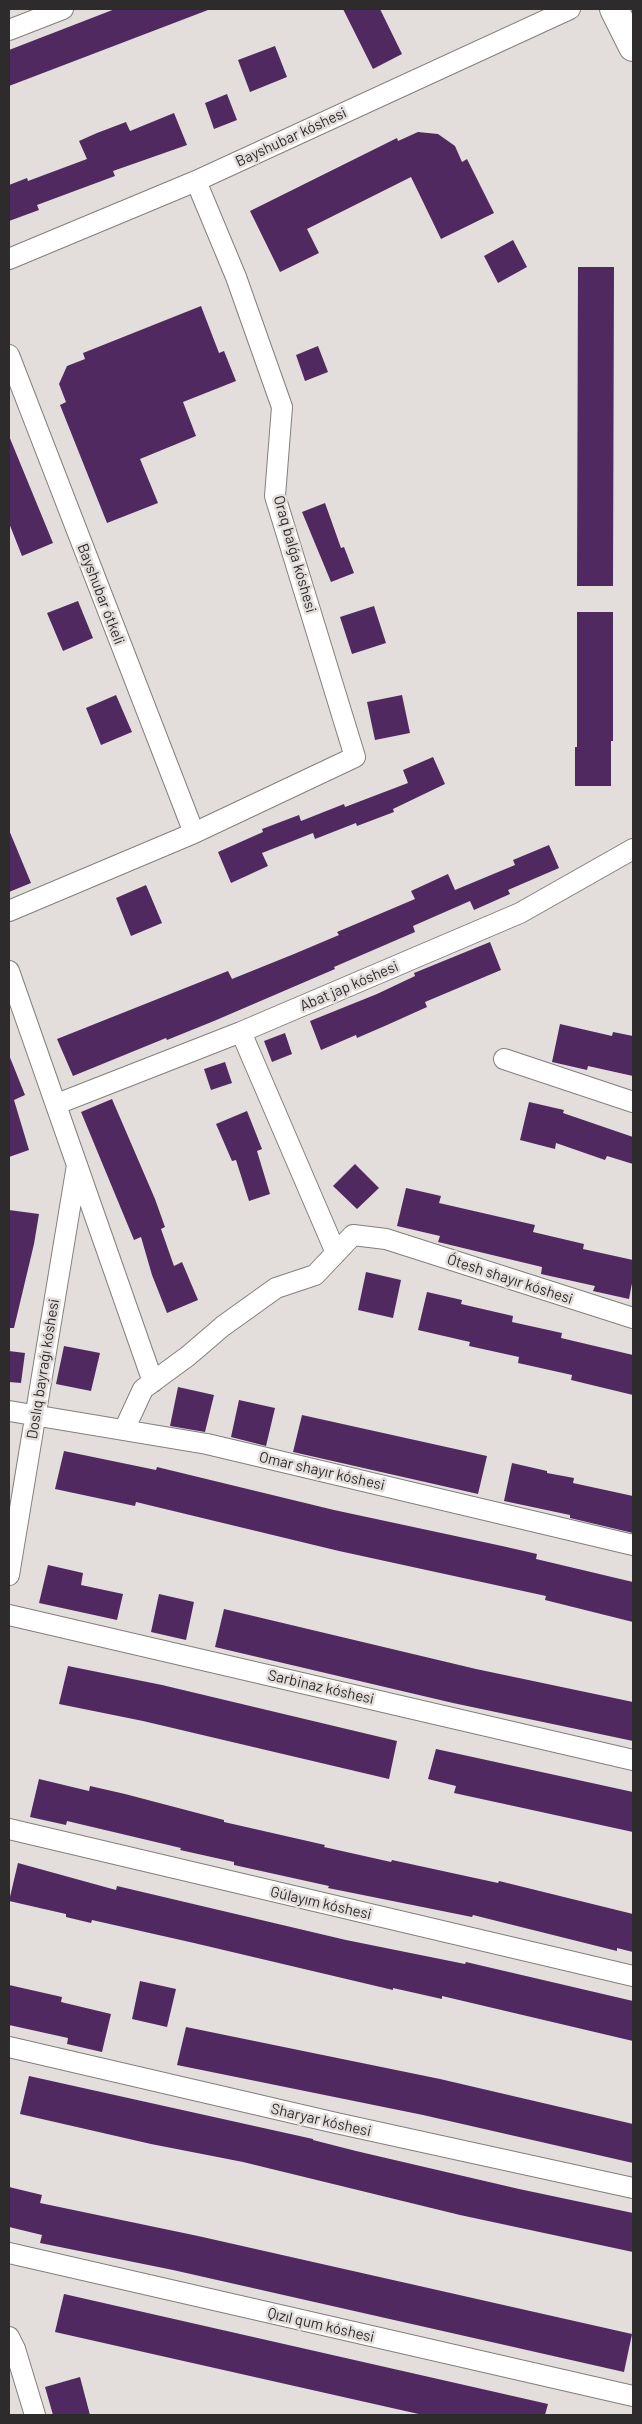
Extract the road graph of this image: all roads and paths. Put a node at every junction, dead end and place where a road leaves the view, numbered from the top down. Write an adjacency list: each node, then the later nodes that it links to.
1 (63, 9): 4 (street)
2 (570, 9): 6 (street, Bayshubar kóshesi)
3 (614, 9): 5 (main road)
4 (9, 30)
5 (633, 47)
6 (196, 181): 7 (street, Bayshubar kóshesi); 9 (street, Oraq balǵa kóshesi)
7 (9, 258)
8 (9, 355): 9 (street, Bayshubar ótkeli)
9 (194, 833): 11 (street)
10 (633, 849): 13 (street, Abat jap kóshesi)
11 (9, 911)
12 (9, 970): 16 (street, Doslıq bayraǵı kóshesi)
13 (241, 1032): 16 (street, Abat jap kóshesi); 18 (street)
14 (504, 1060): 15 (street)
15 (633, 1102)
16 (57, 1104): 17 (street, Doslıq bayraǵı kóshesi)
17 (77, 1163): 20 (street, Doslıq bayraǵı kóshesi); 22 (street, Doslıq bayraǵı kóshesi)
18 (336, 1253): 19 (street, Ótesh shayır kóshesi); 20 (street)
19 (633, 1318)
20 (153, 1382): 23 (street)
21 (9, 1411): 22 (street, Omar shayır kóshesi)
22 (36, 1416): 23 (street, Omar shayır kóshesi); 25 (street, Doslıq bayraǵı kóshesi)
23 (124, 1430): 24 (street, Omar shayır kóshesi)
24 (633, 1545)
25 (9, 1575)
26 (9, 1615): 27 (street, Sarbinaz kóshesi)
27 (633, 1760)
28 (9, 1829): 29 (street, Gúlayım kóshesi)
29 (633, 1976)
30 (9, 2047): 31 (street, Sharyar kóshesi)
31 (633, 2188)
32 (9, 2253): 34 (street, Qızıl qum kóshesi)
33 (9, 2337): 35 (street)
34 (633, 2396)
35 (34, 2415)

